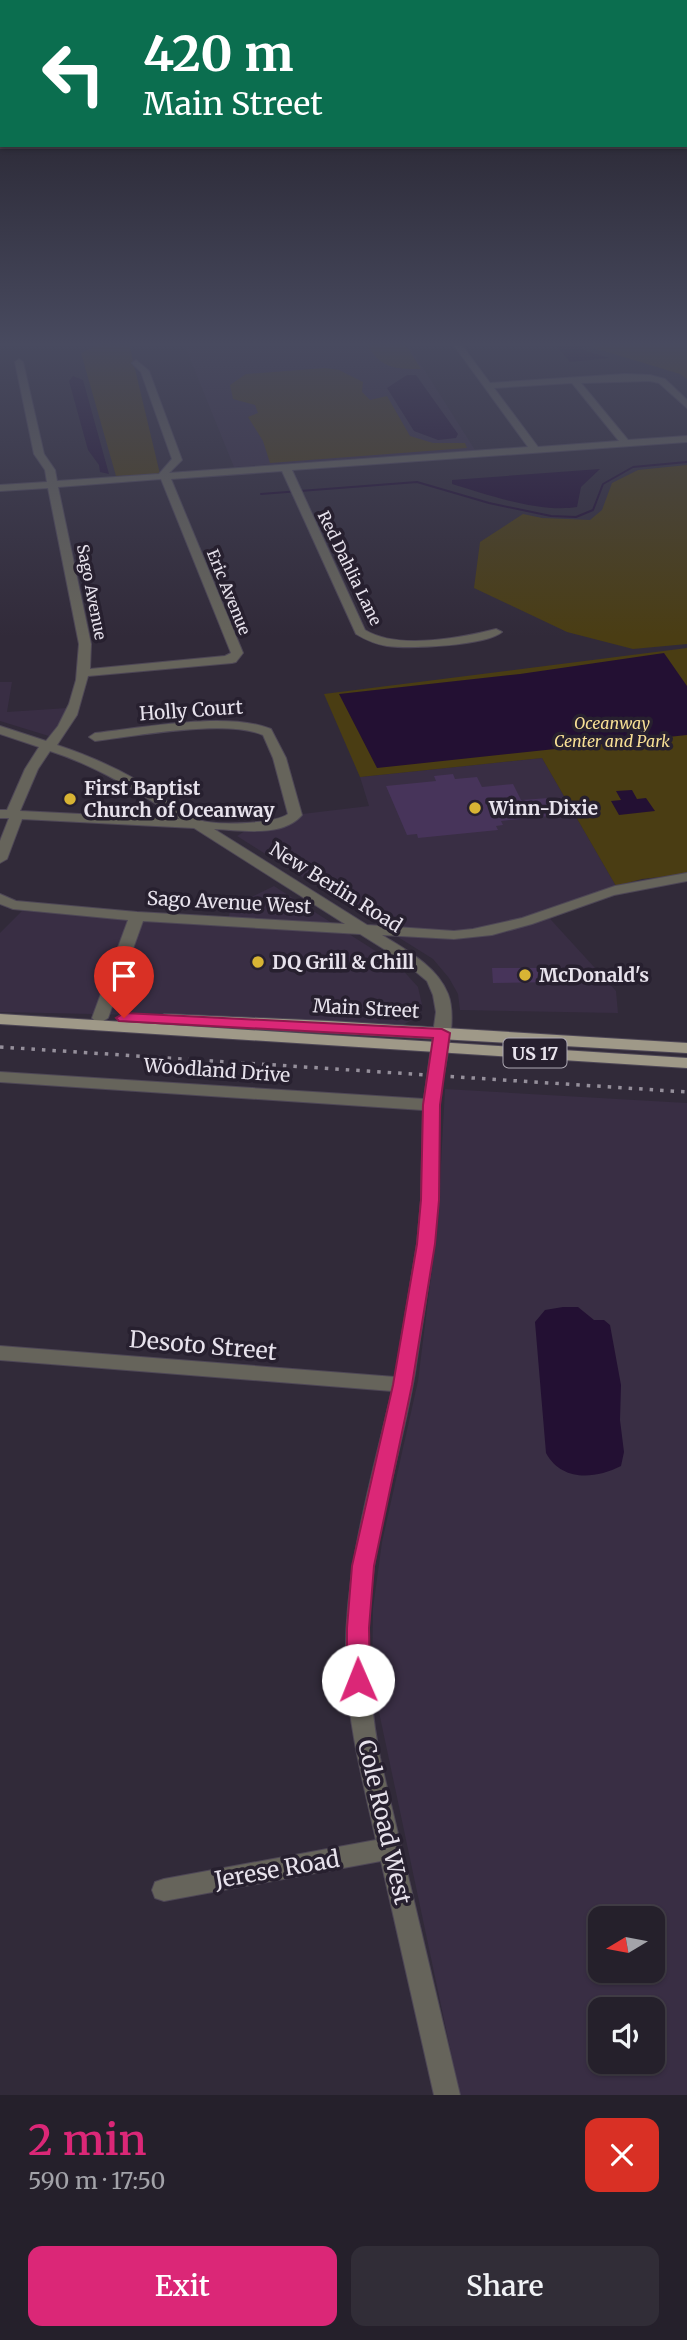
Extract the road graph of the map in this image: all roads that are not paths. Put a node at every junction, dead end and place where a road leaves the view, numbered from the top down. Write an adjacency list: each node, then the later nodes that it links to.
1 (36, 442): 9 (street, Sago Avenue)
2 (170, 442): 8 (street)
3 (529, 442): 6 (street)
4 (645, 442): 5 (street)
5 (626, 443): 6 (street)
6 (535, 450): 7 (street)
7 (286, 468): 8 (street); 11 (street, Red Dahlia Lane)
8 (165, 476): 9 (street); 12 (street, Eric Avenue)
9 (51, 485): 10 (street); 12 (street, Sago Avenue)
10 (0, 488)
11 (496, 632)
12 (85, 673): 15 (street, Sago Avenue)
13 (0, 730): 15 (street, New Berlin Road)
14 (95, 737): 17 (street, Holly Court)
15 (48, 745): 16 (street, Sago Avenue); 17 (street, New Berlin Road)
16 (10, 814): 17 (street); 18 (street, Sago Avenue)
17 (197, 824): 22 (street, New Berlin Road)
18 (0, 859)
19 (687, 877): 22 (street, Sago Avenue West)
20 (6, 902): 21 (street, Sago Avenue West)
21 (137, 916): 22 (street, Sago Avenue West); 24 (street)
22 (360, 928): 25 (street, New Berlin Road)
23 (0, 1018): 24 (main road, Main Street / US 17); 25 (main road, Main Street / US 17)
24 (100, 1018): 25 (main road, Main Street / US 17)
25 (440, 1040): 26 (main road, Main Street / US 17); 27 (main road, Main Street / US 17); 29 (street, Cole Road West)
26 (687, 1048)
27 (687, 1063)
28 (0, 1077): 29 (street, Woodland Drive)
29 (431, 1105): 31 (street, Cole Road West)
30 (0, 1353): 31 (street, Desoto Street)
31 (403, 1385): 32 (street, Cole Road West)
32 (391, 1847): 33 (street, Jerese Road); 34 (street, Cole Road West)
33 (164, 1890)
34 (447, 2095)

